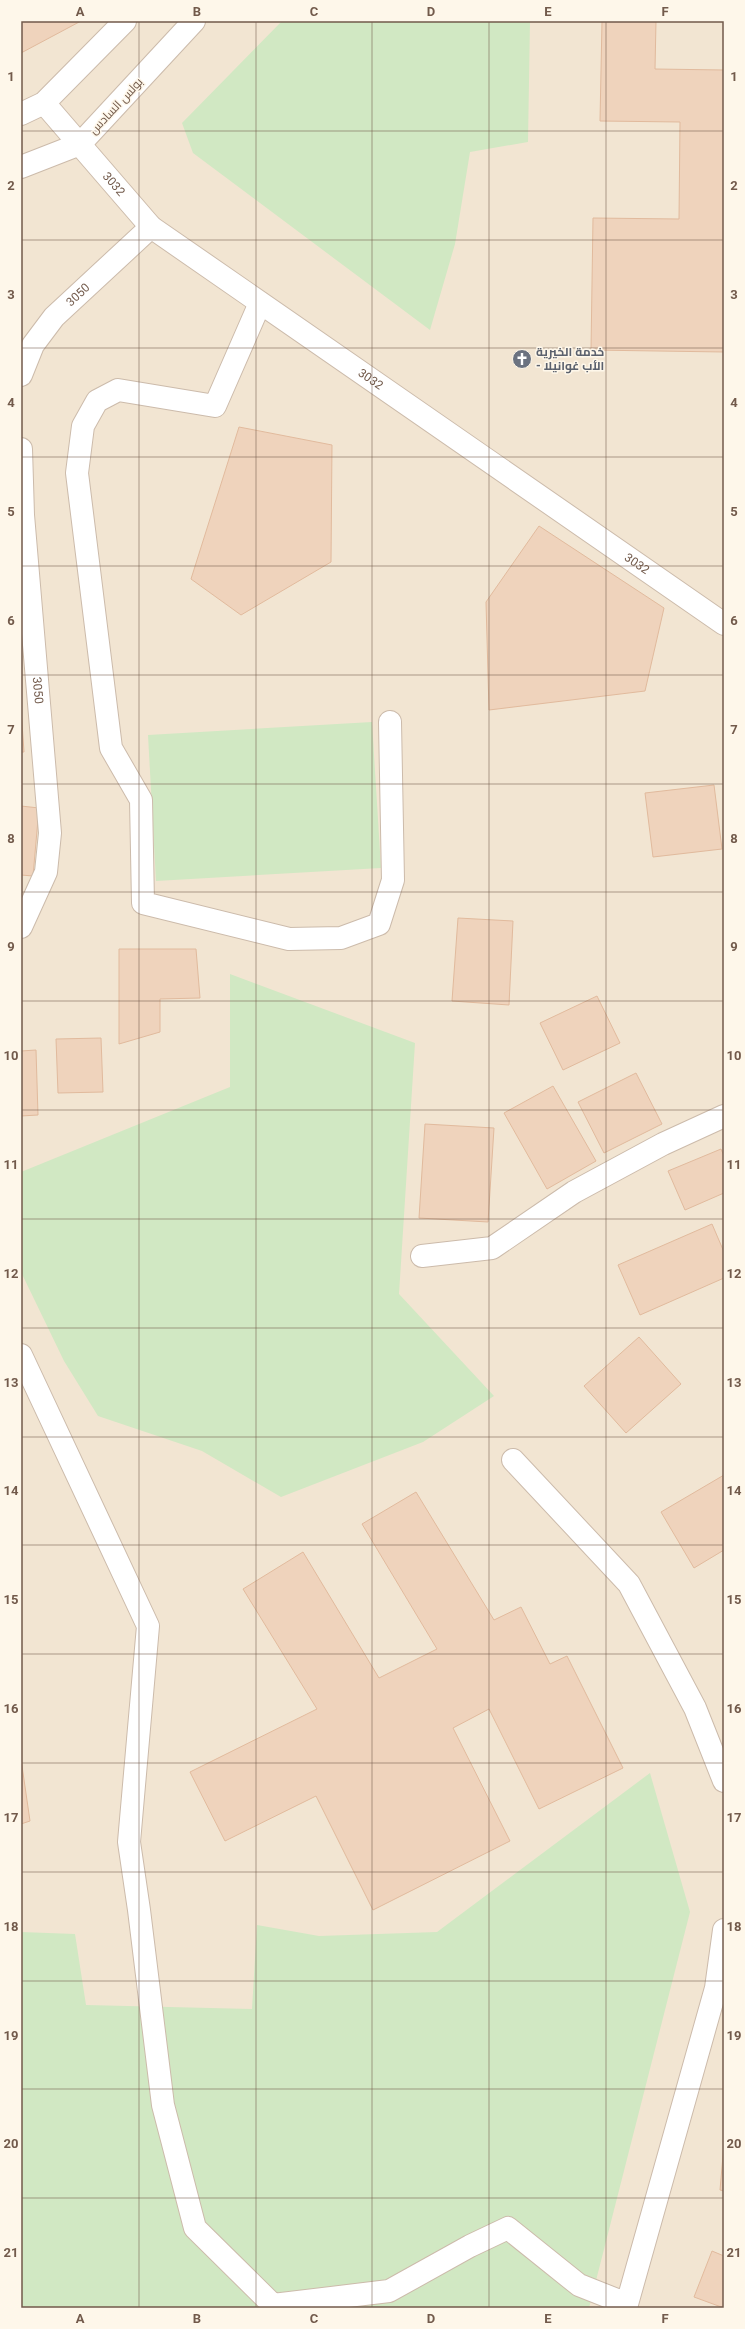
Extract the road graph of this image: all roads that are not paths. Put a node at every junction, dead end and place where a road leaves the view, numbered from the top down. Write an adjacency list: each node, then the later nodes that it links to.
1 (124, 21): 3 (street)
2 (194, 21): 5 (street, بولس السادس)
3 (44, 103): 4 (street); 5 (street, 3032)
4 (21, 114)
5 (80, 144): 6 (street, بولس السادس); 7 (street, 3032)
6 (21, 167)
7 (151, 227): 8 (street, 3032); 9 (street, 3050)
8 (260, 303): 12 (street, 3032); 13 (street)
9 (21, 375)
10 (21, 449): 11 (street, 3050)
11 (22, 479): 14 (street, 3050)
12 (724, 624)
13 (390, 722)
14 (21, 927)
15 (724, 1116): 16 (street)
16 (422, 1256)
17 (21, 1355): 20 (street)
18 (513, 1460): 19 (street)
19 (724, 1781)
20 (724, 1930)

